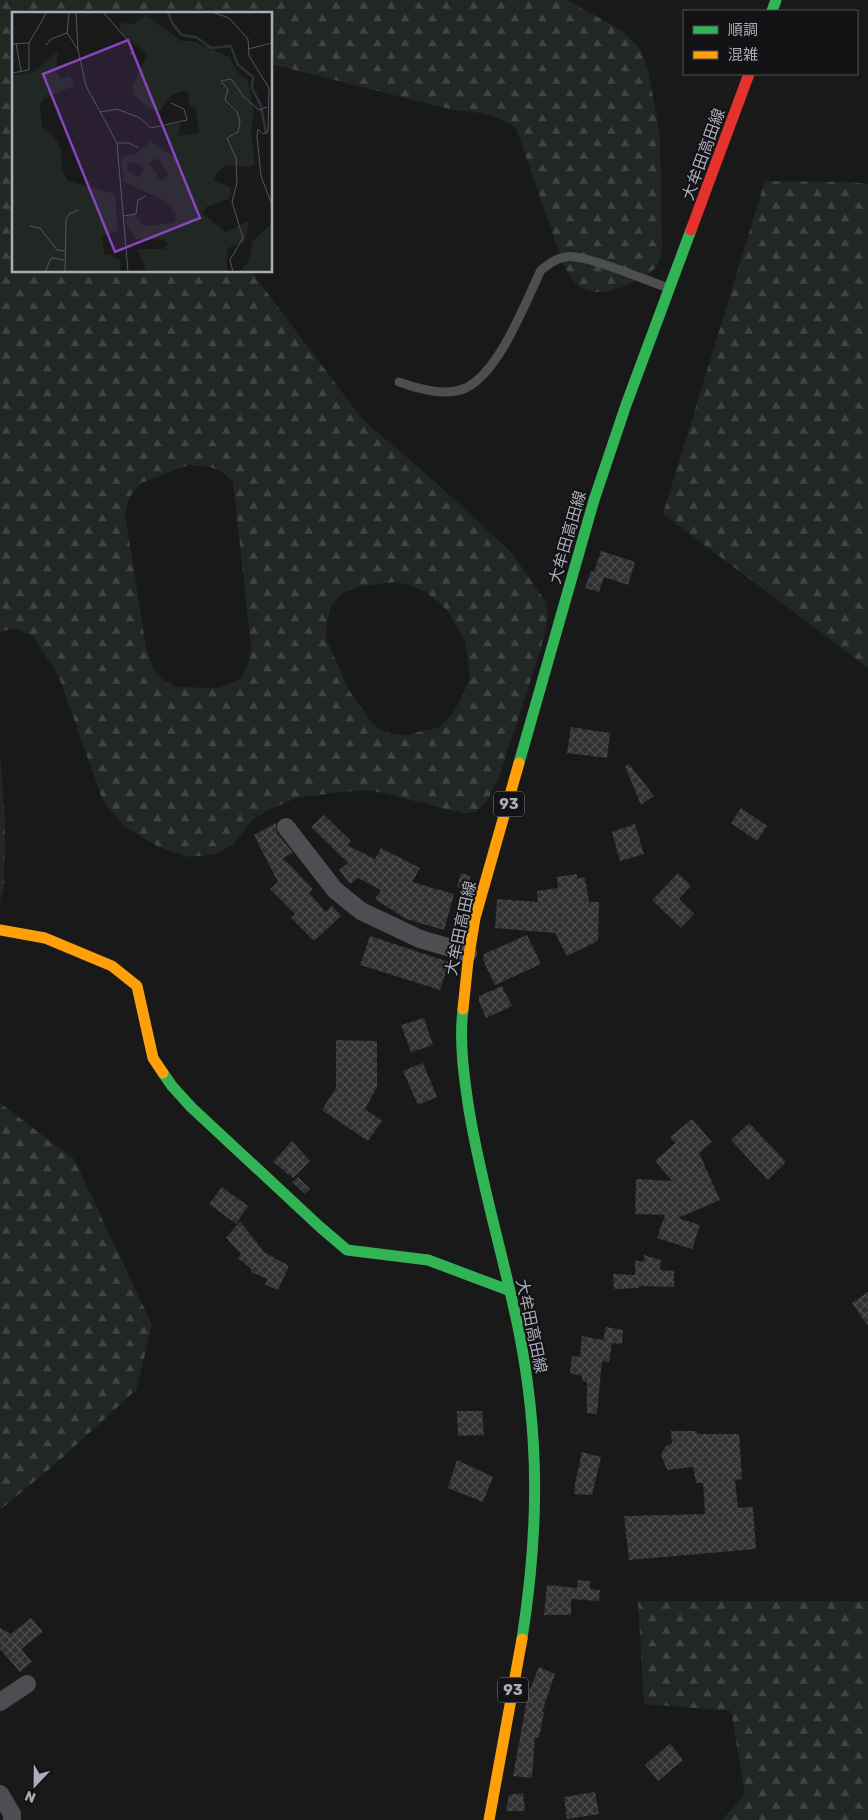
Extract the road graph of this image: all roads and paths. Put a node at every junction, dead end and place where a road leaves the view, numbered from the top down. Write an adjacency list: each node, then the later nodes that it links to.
1 (749, 75): 2 (main road, 大牟田高田線 / 93)
2 (670, 289): 3 (lane); 6 (main road, 大牟田高田線 / 93)
3 (399, 382)
4 (286, 827): 6 (street)
5 (0, 930): 7 (main road)
6 (468, 953): 7 (main road, 大牟田高田線 / 93)
7 (508, 1290): 12 (main road, 大牟田高田線 / 93)
8 (27, 1684): 9 (street)
9 (0, 1702)
10 (0, 1794): 11 (street)
11 (12, 1820)
12 (489, 1820)

